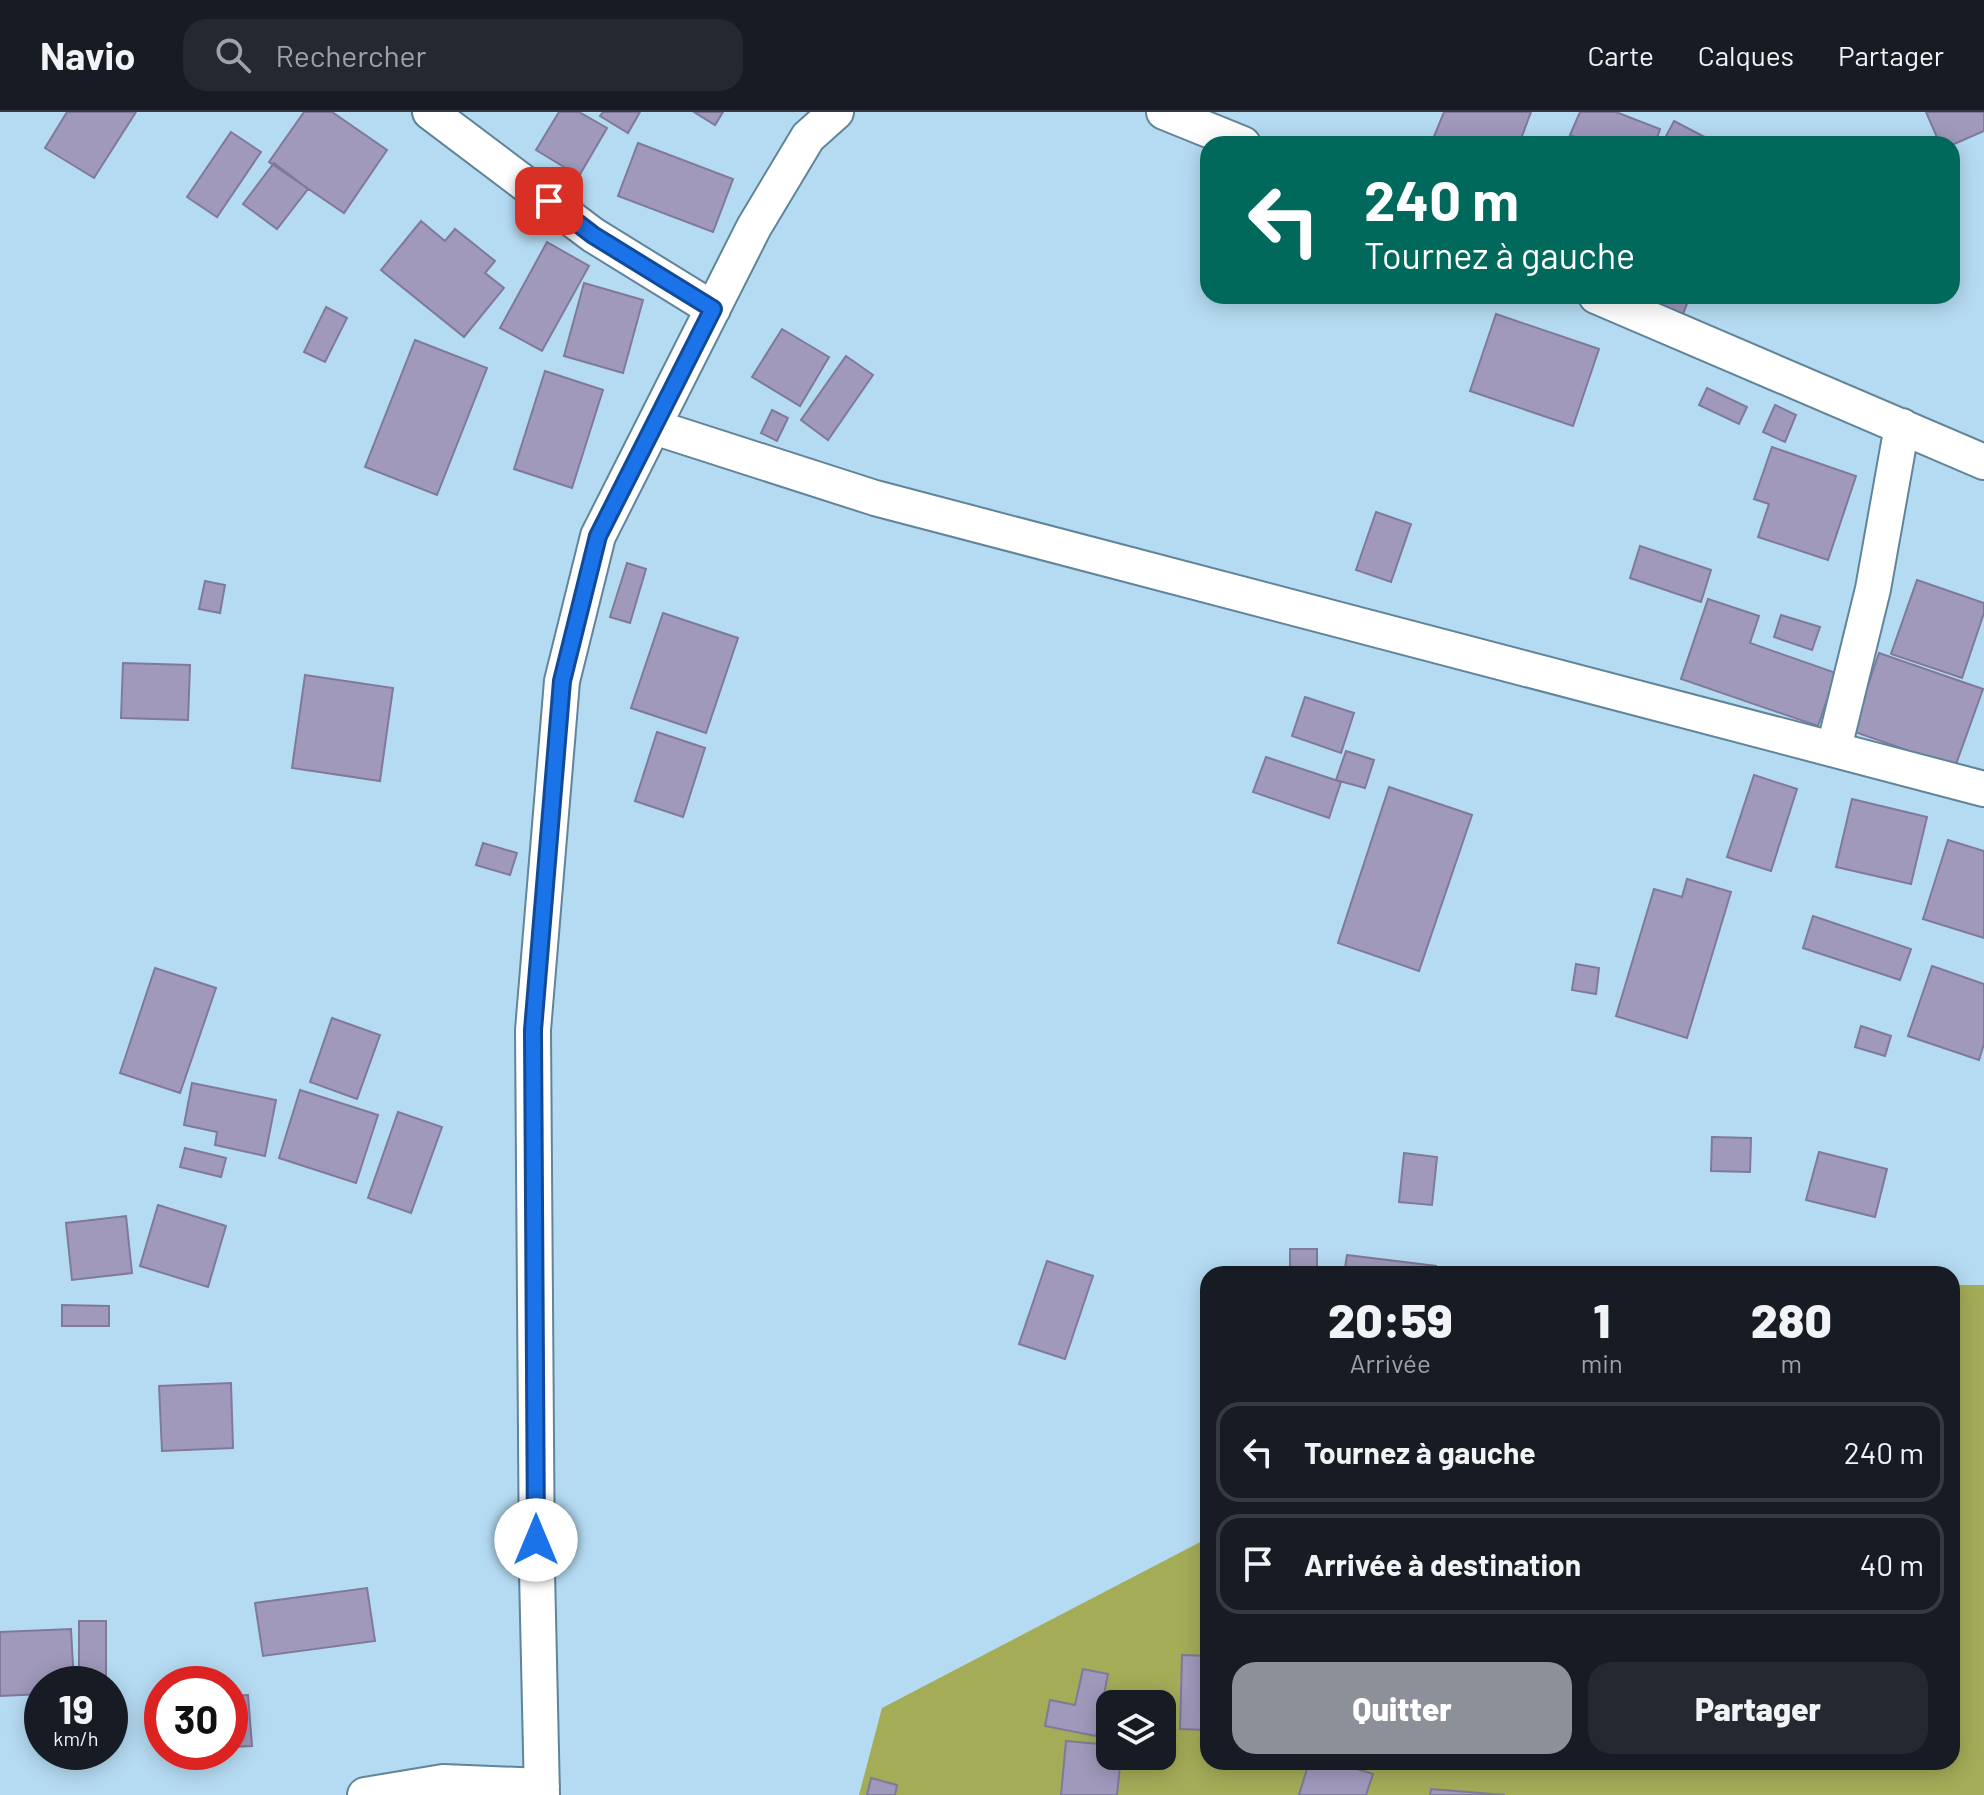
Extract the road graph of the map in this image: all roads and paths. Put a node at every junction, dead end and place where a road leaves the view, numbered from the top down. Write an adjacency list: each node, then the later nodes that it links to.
1 (430, 112): 6 (street)
2 (836, 112): 6 (street)
3 (1164, 112): 4 (street)
4 (1223, 136)
5 (1615, 304): 7 (street)
6 (713, 309): 8 (street)
7 (1902, 426): 9 (street); 10 (street)
8 (654, 427): 10 (street); 12 (street)
9 (1984, 462)
10 (1834, 748): 11 (street)
11 (1984, 789)
12 (542, 1791): 13 (street)
13 (365, 1795)

